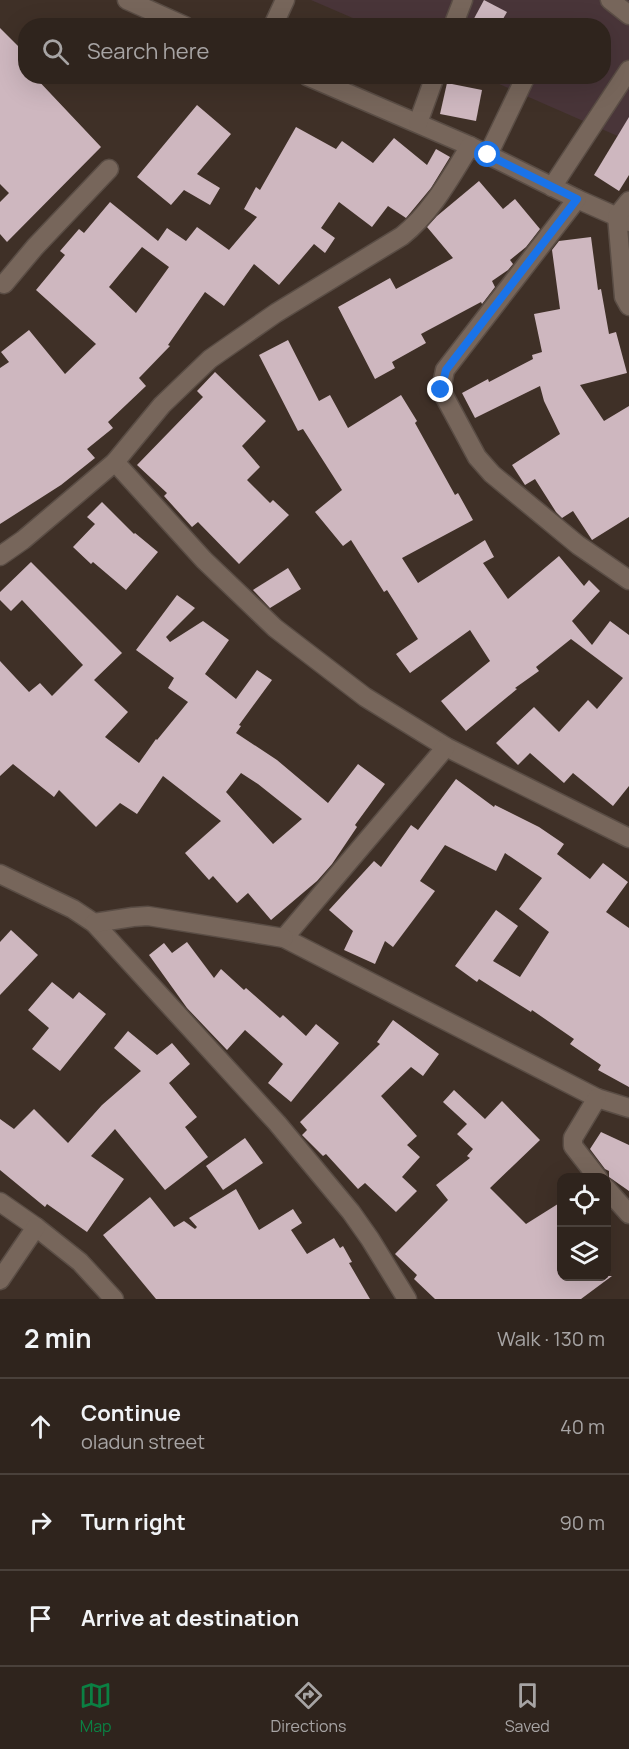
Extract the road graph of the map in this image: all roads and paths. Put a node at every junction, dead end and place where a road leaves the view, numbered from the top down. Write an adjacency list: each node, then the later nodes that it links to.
1 (127, 0): 6 (street)
2 (285, 0): 7 (street)
3 (463, 0): 8 (street)
4 (610, 0): 5 (street)
5 (629, 15)
6 (167, 18)
7 (277, 18)
8 (456, 18)
9 (629, 70): 17 (street)
10 (326, 84): 13 (street)
11 (432, 84): 13 (street)
12 (522, 84): 15 (street)
13 (418, 123): 14 (street)
14 (470, 146): 15 (street); 23 (street)
15 (488, 155): 17 (street)
16 (110, 169): 21 (street)
17 (552, 187): 18 (street)
18 (577, 199): 20 (street); 25 (street)
19 (629, 201): 20 (street)
20 (623, 219): 22 (street)
21 (1, 286)
22 (629, 306)
23 (115, 462): 24 (street); 26 (street)
24 (0, 556)
25 (629, 580)
26 (446, 747): 27 (street); 30 (street)
27 (629, 838)
28 (0, 874): 29 (street)
29 (94, 923): 30 (street); 40 (street)
30 (284, 938): 31 (street)
31 (597, 1098): 32 (street); 33 (street)
32 (629, 1108)
33 (594, 1173)
34 (611, 1194): 36 (street)
35 (0, 1202): 37 (street)
36 (629, 1214)
37 (36, 1227): 38 (street); 39 (street)
38 (0, 1280)
39 (114, 1299)
40 (407, 1299)

